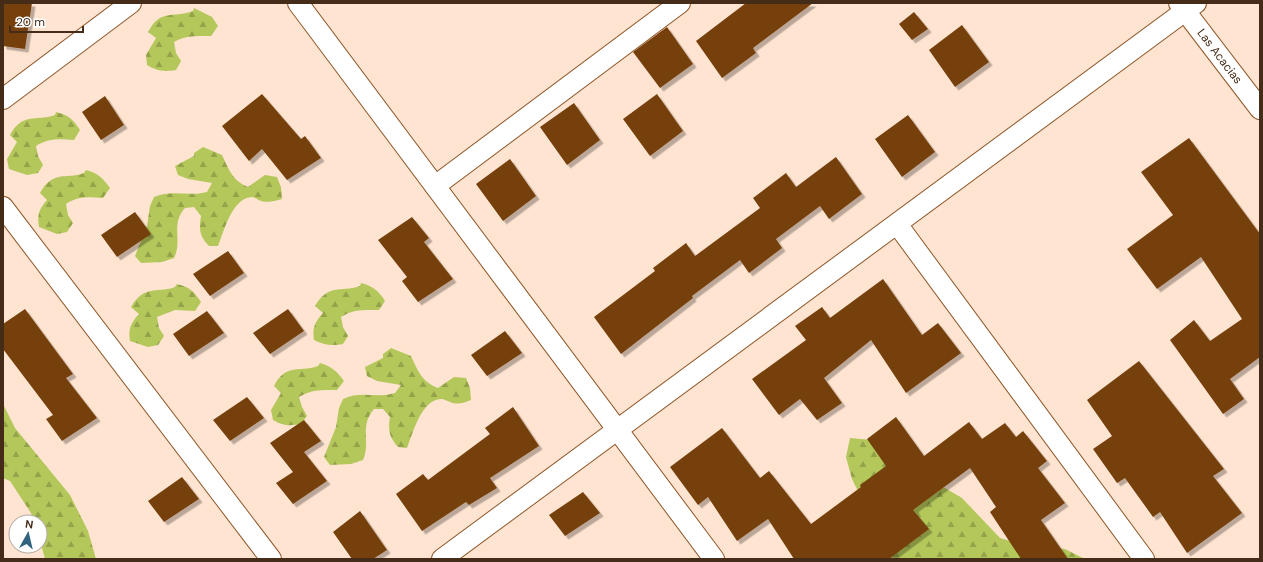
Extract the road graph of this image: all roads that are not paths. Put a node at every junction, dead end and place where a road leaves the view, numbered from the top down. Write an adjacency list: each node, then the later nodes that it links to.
1 (131, 3): 5 (street)
2 (298, 3): 7 (street)
3 (680, 3): 7 (street)
4 (1187, 6): 6 (street, Las Acacias); 9 (street)
5 (3, 99)
6 (1260, 109)
7 (435, 186): 10 (street)
8 (3, 207): 11 (street)
9 (897, 224): 10 (street); 14 (street)
10 (617, 430): 12 (street); 13 (street)
11 (271, 559)
12 (442, 559)
13 (714, 559)
14 (1144, 559)

